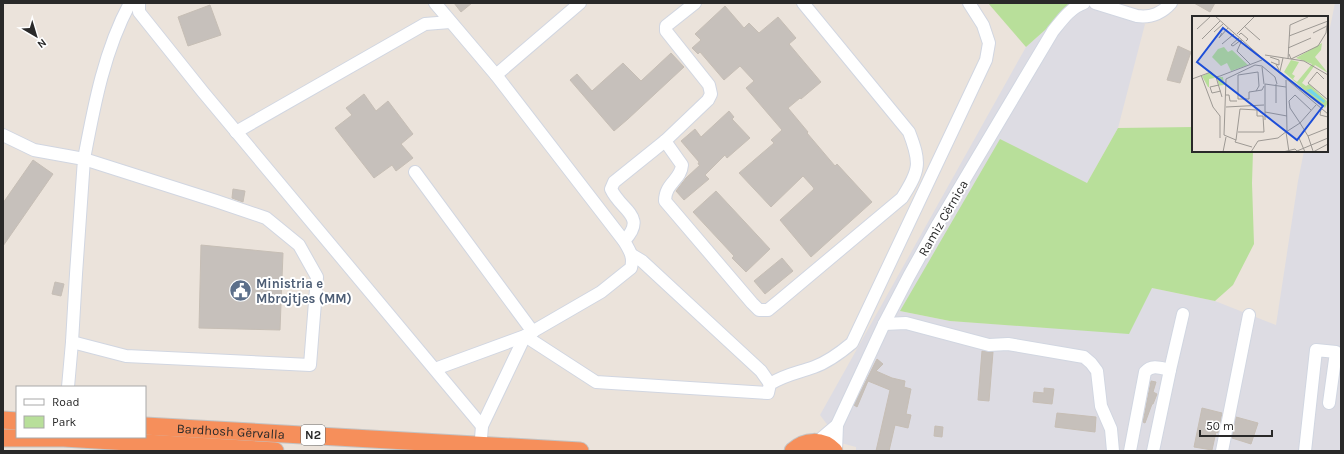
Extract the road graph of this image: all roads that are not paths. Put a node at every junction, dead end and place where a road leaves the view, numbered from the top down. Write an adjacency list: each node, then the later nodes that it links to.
1 (130, 3): 16 (street)
2 (138, 3): 13 (street)
3 (435, 3): 11 (street)
4 (580, 3): 12 (street)
5 (695, 3): 15 (street)
6 (803, 3): 15 (street)
7 (969, 3): 27 (street)
8 (1084, 3): 22 (street, Ramiz Cërnica)
9 (1095, 3): 10 (street)
10 (1171, 3)
11 (450, 22): 12 (street); 13 (street)
12 (496, 75): 18 (street)
13 (236, 132): 25 (street)
14 (3, 135): 16 (street)
15 (665, 141): 18 (street)
16 (84, 160): 24 (street); 24 (street)
17 (416, 172): 23 (street)
18 (624, 241): 19 (street)
19 (637, 258): 23 (street); 27 (street)
20 (1183, 314): 26 (street)
21 (1249, 315): 45 (street)
22 (884, 324): 32 (street, Ramiz Cërnica); 42 (street)
23 (529, 334): 25 (street); 27 (street); 34 (street)
24 (72, 342): 28 (street)
25 (435, 369): 34 (street)
26 (1170, 370): 43 (street); 44 (street)
27 (770, 384)
28 (68, 386)
29 (1329, 403): 46 (street)
30 (3, 420): 31 (highway)
31 (16, 421)
32 (837, 425): 36 (street, Ramiz Cërnica); 41 (street)
33 (146, 426): 37 (highway, Bardhosh Gërvalla / N2)
34 (482, 426): 37 (street)
35 (3, 438): 38 (highway, Bardhosh Gërvalla)
36 (817, 442): 40 (highway); 41 (highway)
37 (480, 448): 39 (highway, Bardhosh Gërvalla / N2)
38 (275, 451)
39 (580, 451)
40 (793, 451)
41 (835, 451)
42 (1113, 451)
43 (1130, 451)
44 (1153, 451)
45 (1222, 451)
46 (1305, 451)

